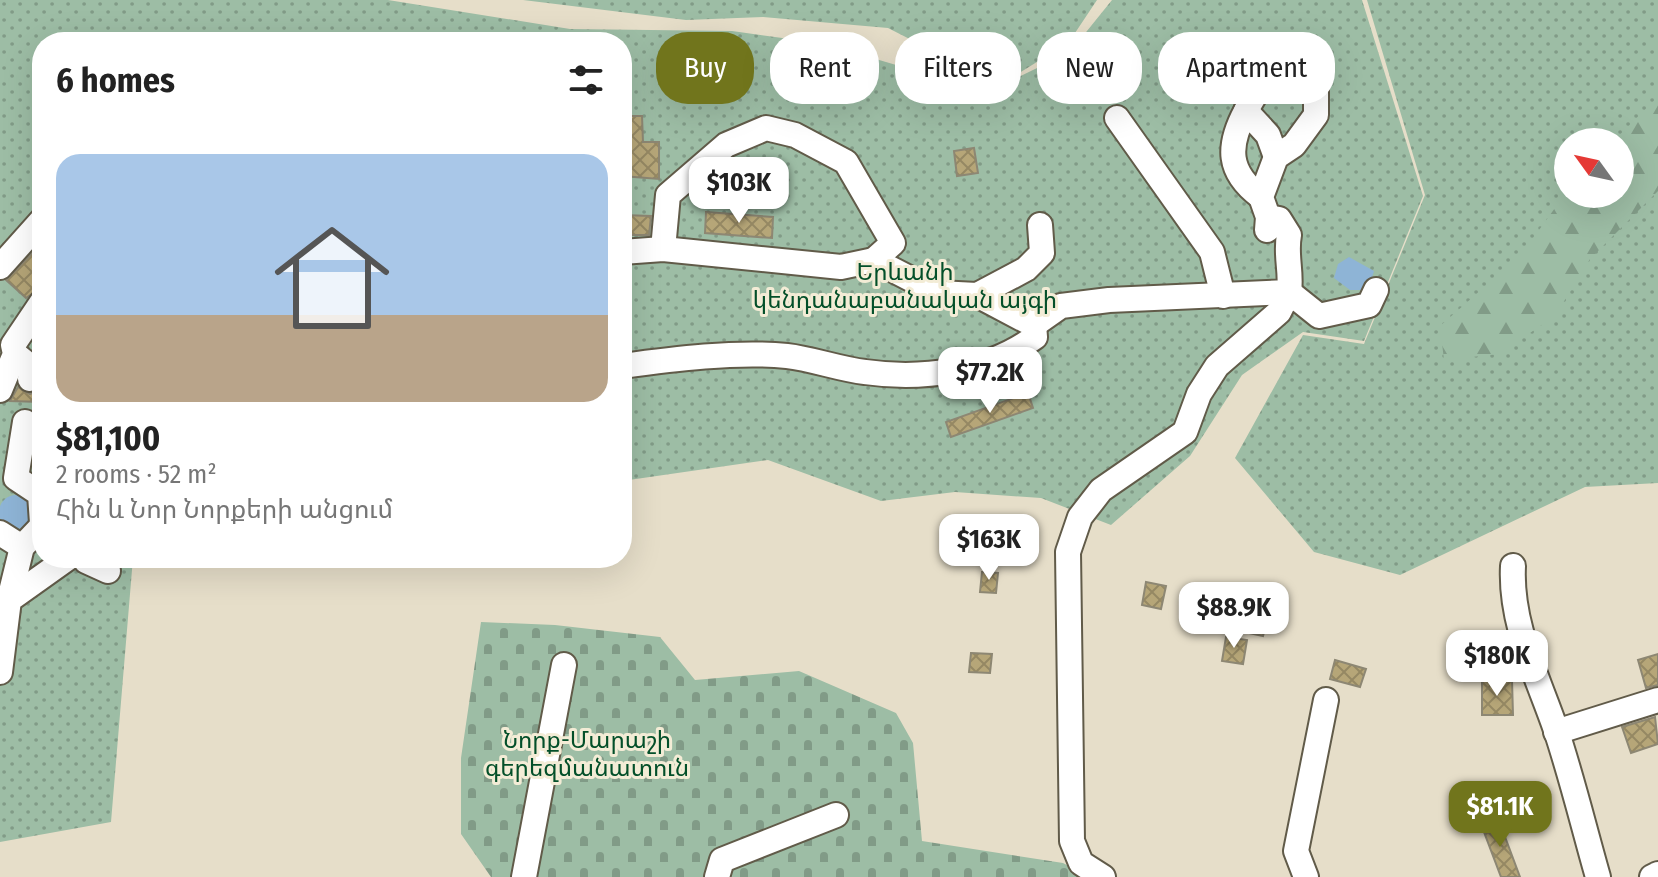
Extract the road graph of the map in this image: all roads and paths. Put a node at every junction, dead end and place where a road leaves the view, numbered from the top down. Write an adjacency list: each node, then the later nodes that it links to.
1 (1246, 111): 3 (street); 3 (street); 4 (street)
2 (1117, 118): 14 (street)
3 (1276, 157): 4 (street)
4 (1264, 207): 12 (street)
5 (1040, 225): 13 (street)
6 (32, 231): 10 (street)
7 (663, 249): 8 (street); 9 (street); 9 (street)
8 (632, 251)
9 (874, 260): 13 (street)
10 (0, 267)
11 (1376, 290): 12 (street)
12 (1289, 292): 14 (street); 37 (street)
13 (977, 295): 16 (street)
14 (1223, 296): 16 (street)
15 (32, 317): 18 (street)
16 (1034, 325): 17 (street)
17 (632, 365)
18 (31, 389): 19 (street); 20 (street)
19 (0, 390)
20 (8, 486): 21 (street)
21 (32, 492)
22 (0, 533): 24 (street)
23 (32, 536): 24 (street)
24 (22, 547): 27 (street)
25 (1513, 566): 32 (street)
26 (71, 568): 27 (street)
27 (9, 600): 29 (street)
28 (564, 665): 35 (street)
29 (0, 670)
30 (1326, 700): 38 (street)
31 (1658, 700): 32 (street)
32 (1556, 732): 39 (street)
33 (836, 815): 36 (street)
34 (1658, 874): 40 (street)
35 (524, 877)
36 (717, 877)
37 (1103, 877)
38 (1306, 877)
39 (1598, 877)
40 (1652, 877)

